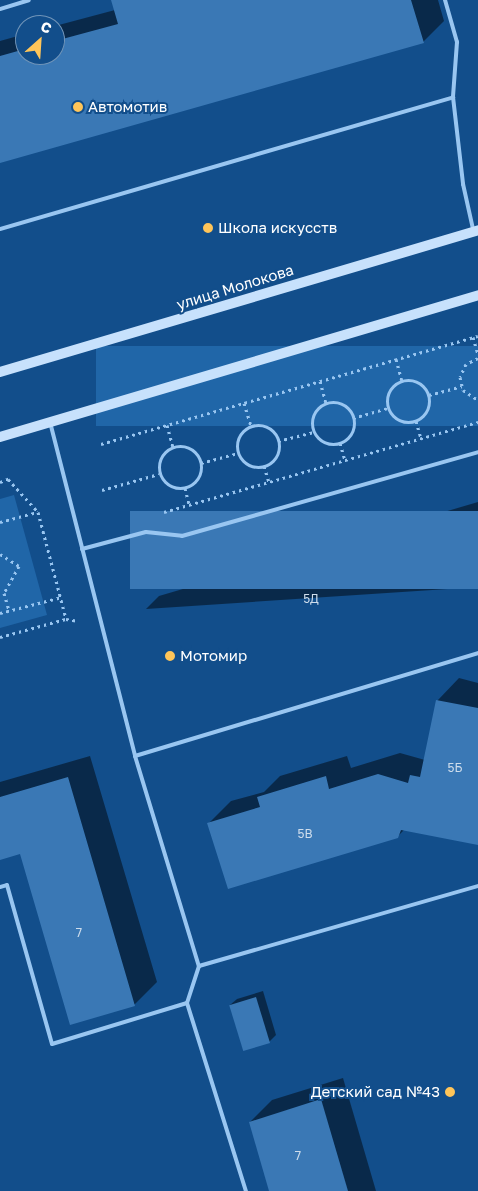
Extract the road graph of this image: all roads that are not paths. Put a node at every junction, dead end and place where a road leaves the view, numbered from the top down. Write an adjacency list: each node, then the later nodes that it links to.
1 (29, 0): 3 (lane)
2 (445, 0): 4 (lane)
3 (0, 9)
4 (453, 97): 5 (lane); 6 (lane)
5 (0, 229)
6 (476, 231): 8 (main road, улица Молокова)
7 (478, 295): 9 (main road)
8 (0, 372)
9 (50, 422): 10 (main road); 12 (lane)
10 (0, 437)
11 (478, 452): 12 (lane)
12 (82, 549): 14 (lane)
13 (478, 653): 14 (lane)
14 (136, 756): 17 (lane)
15 (478, 886): 17 (lane)
16 (0, 888): 18 (lane)
17 (199, 966): 18 (lane)
18 (187, 1003): 19 (lane)
19 (246, 1191)

